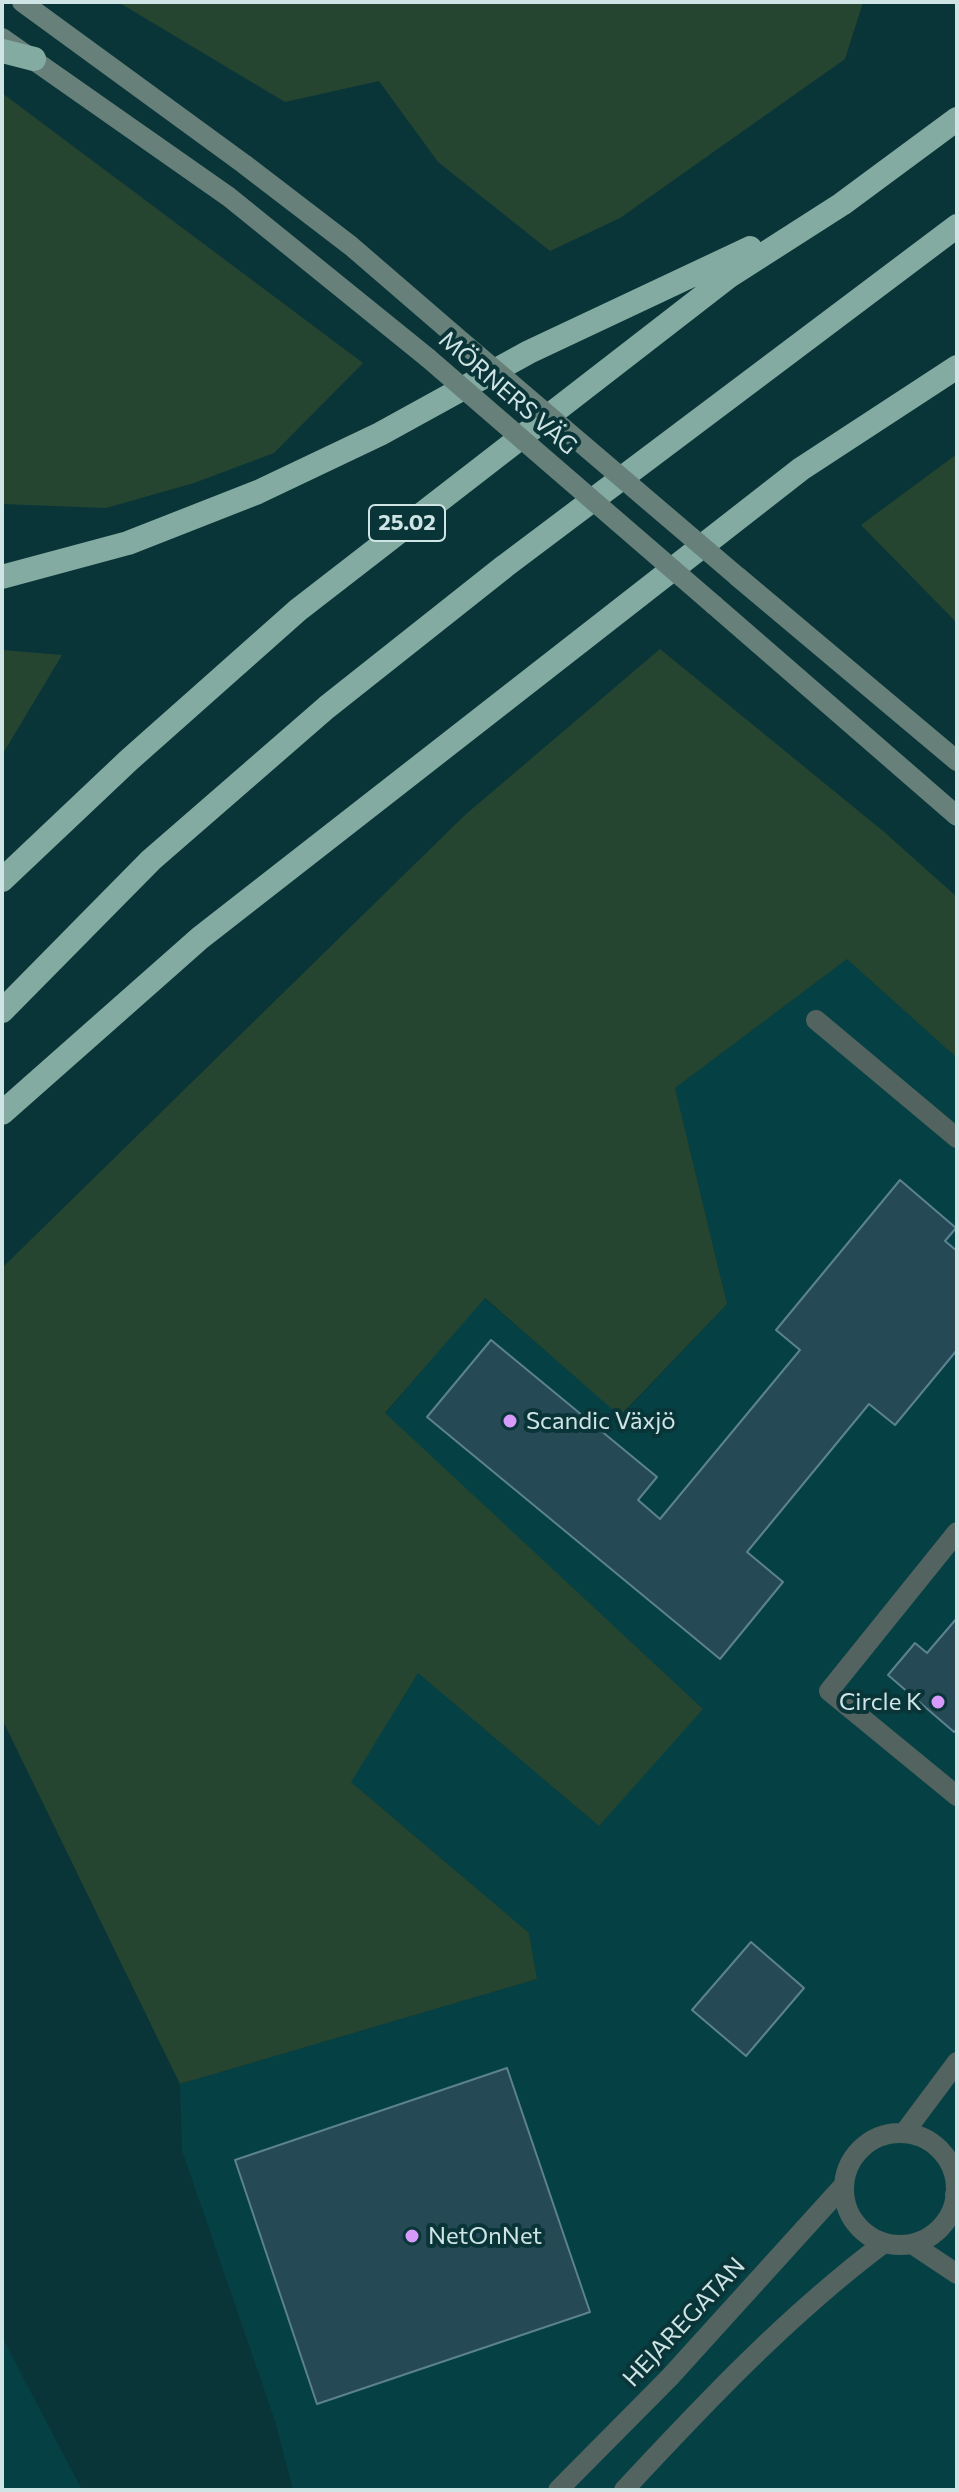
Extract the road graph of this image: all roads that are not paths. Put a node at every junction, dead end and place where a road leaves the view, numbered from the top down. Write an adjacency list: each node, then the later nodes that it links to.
1 (22, 2): 10 (main road, MÖRNERS VÄG, bridge)
2 (2, 38): 4 (main road, MÖRNERS VÄG)
3 (2, 51): 4 (highway)
4 (34, 59): 11 (main road, MÖRNERS VÄG, bridge)
5 (957, 119): 6 (highway, 25.02)
6 (842, 204): 9 (highway); 12 (highway, 25.02)
7 (957, 226): 13 (highway)
8 (957, 367): 15 (highway)
9 (2, 577)
10 (957, 761)
11 (957, 816)
12 (2, 880)
13 (2, 1011)
14 (816, 1020): 16 (street)
15 (2, 1113)
16 (957, 1138)
17 (957, 1532): 18 (street)
18 (957, 1796)
19 (957, 2062): 20 (street)
20 (904, 2133): 21 (street); 22 (street)
21 (955, 2168): 23 (street)
22 (844, 2185): 24 (street); 27 (street, HEJAREGATAN)
23 (956, 2195): 25 (street)
24 (884, 2243): 25 (street); 28 (street)
25 (912, 2244): 26 (street)
26 (957, 2274)
27 (558, 2490)
28 (624, 2490)

